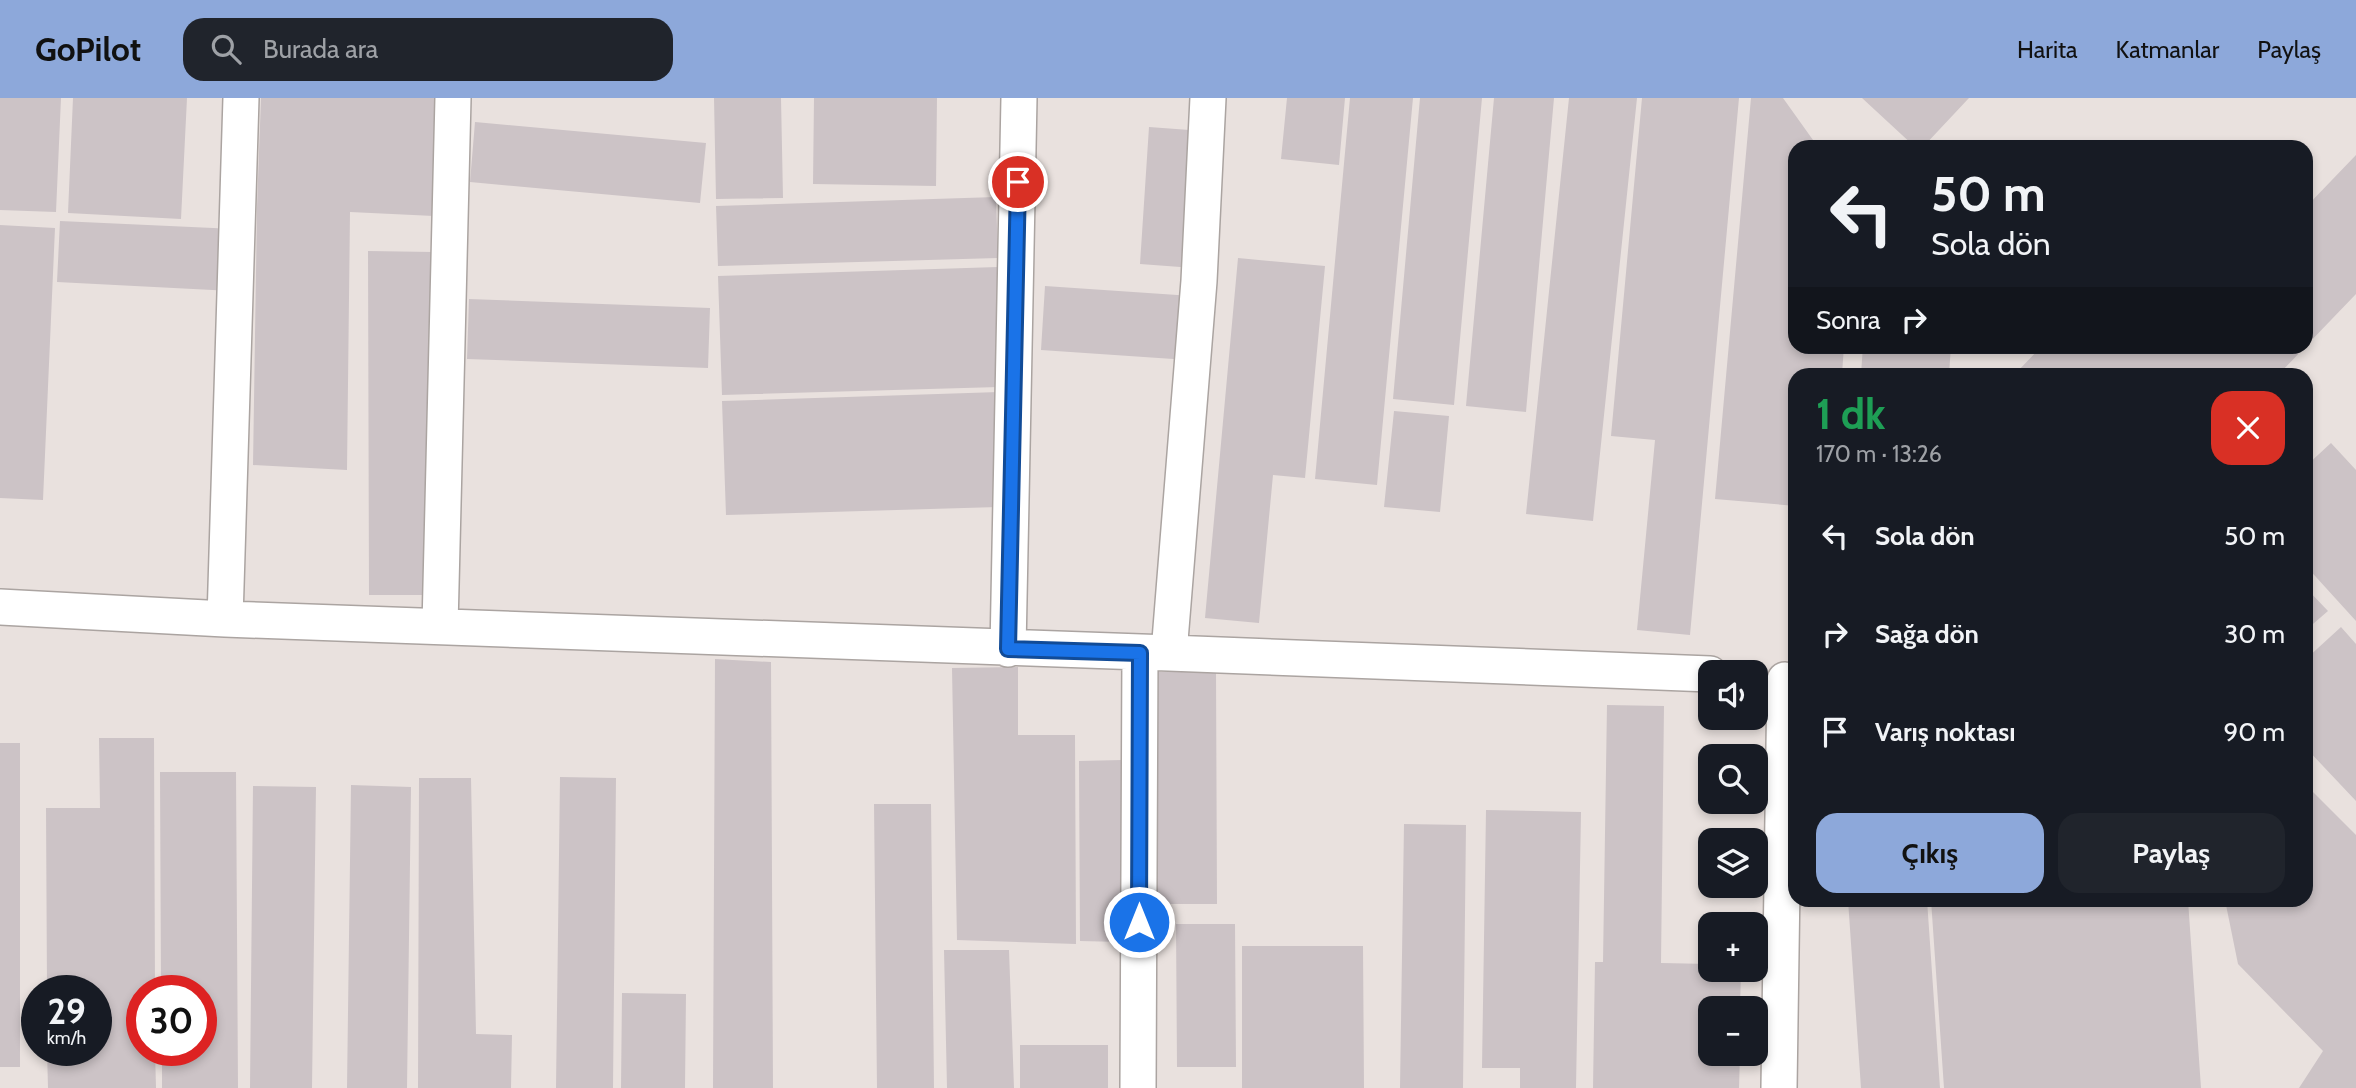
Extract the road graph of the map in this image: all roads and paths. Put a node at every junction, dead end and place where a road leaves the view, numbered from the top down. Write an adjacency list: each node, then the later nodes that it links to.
1 (241, 98): 6 (street)
2 (453, 98): 7 (street)
3 (1019, 98): 8 (street)
4 (1209, 98): 9 (street)
5 (0, 607): 6 (street)
6 (225, 620): 7 (street)
7 (440, 626): 8 (street)
8 (1008, 649): 9 (street)
9 (1155, 653): 10 (street); 12 (street)
10 (1698, 674)
11 (1779, 679): 13 (street)
12 (1138, 1088)
13 (1779, 1088)

